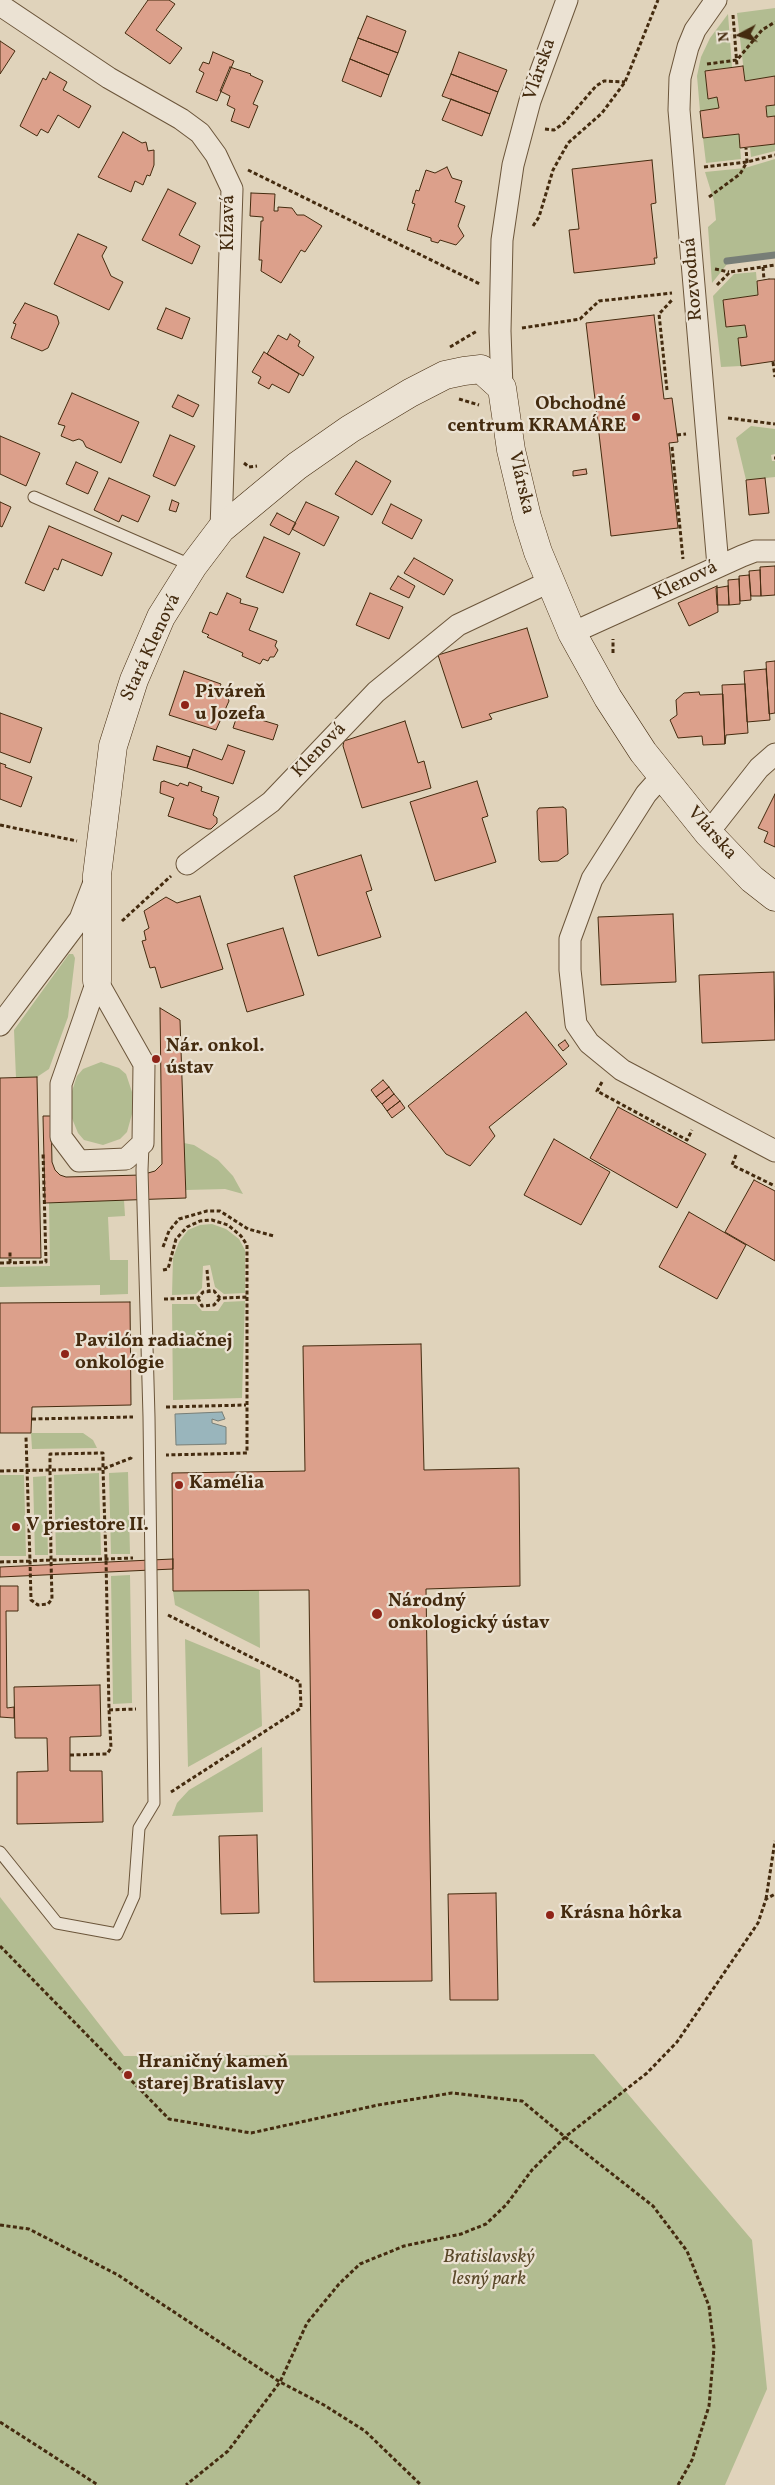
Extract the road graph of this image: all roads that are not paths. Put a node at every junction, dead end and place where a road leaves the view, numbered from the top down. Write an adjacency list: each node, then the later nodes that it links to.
1 (568, 0): 4 (street, Vlárska)
2 (0, 5): 6 (street, Kĺzavá)
3 (724, 6): 9 (street, Rozvodná)
4 (494, 398): 6 (street, Stará Klenová); 10 (street, Vlárska)
5 (34, 497): 8 (lane)
6 (221, 529): 8 (street, Stará Klenová)
7 (775, 551): 9 (street, Klenová)
8 (193, 566): 16 (street, Stará Klenová)
9 (718, 566): 11 (street, Klenová)
10 (549, 582): 11 (street, Vlárska); 15 (street, Klenová)
11 (572, 633): 13 (street, Vlárska)
12 (775, 754): 14 (street)
13 (662, 776): 14 (street, Vlárska); 21 (street)
14 (708, 833): 17 (street, Vlárska)
15 (187, 864)
16 (97, 875): 18 (street); 19 (street, Stará Klenová)
17 (775, 897)
18 (97, 981): 20 (street); 20 (street)
19 (0, 1025)
20 (143, 1143): 22 (lane)
21 (775, 1151)
22 (0, 1852)

